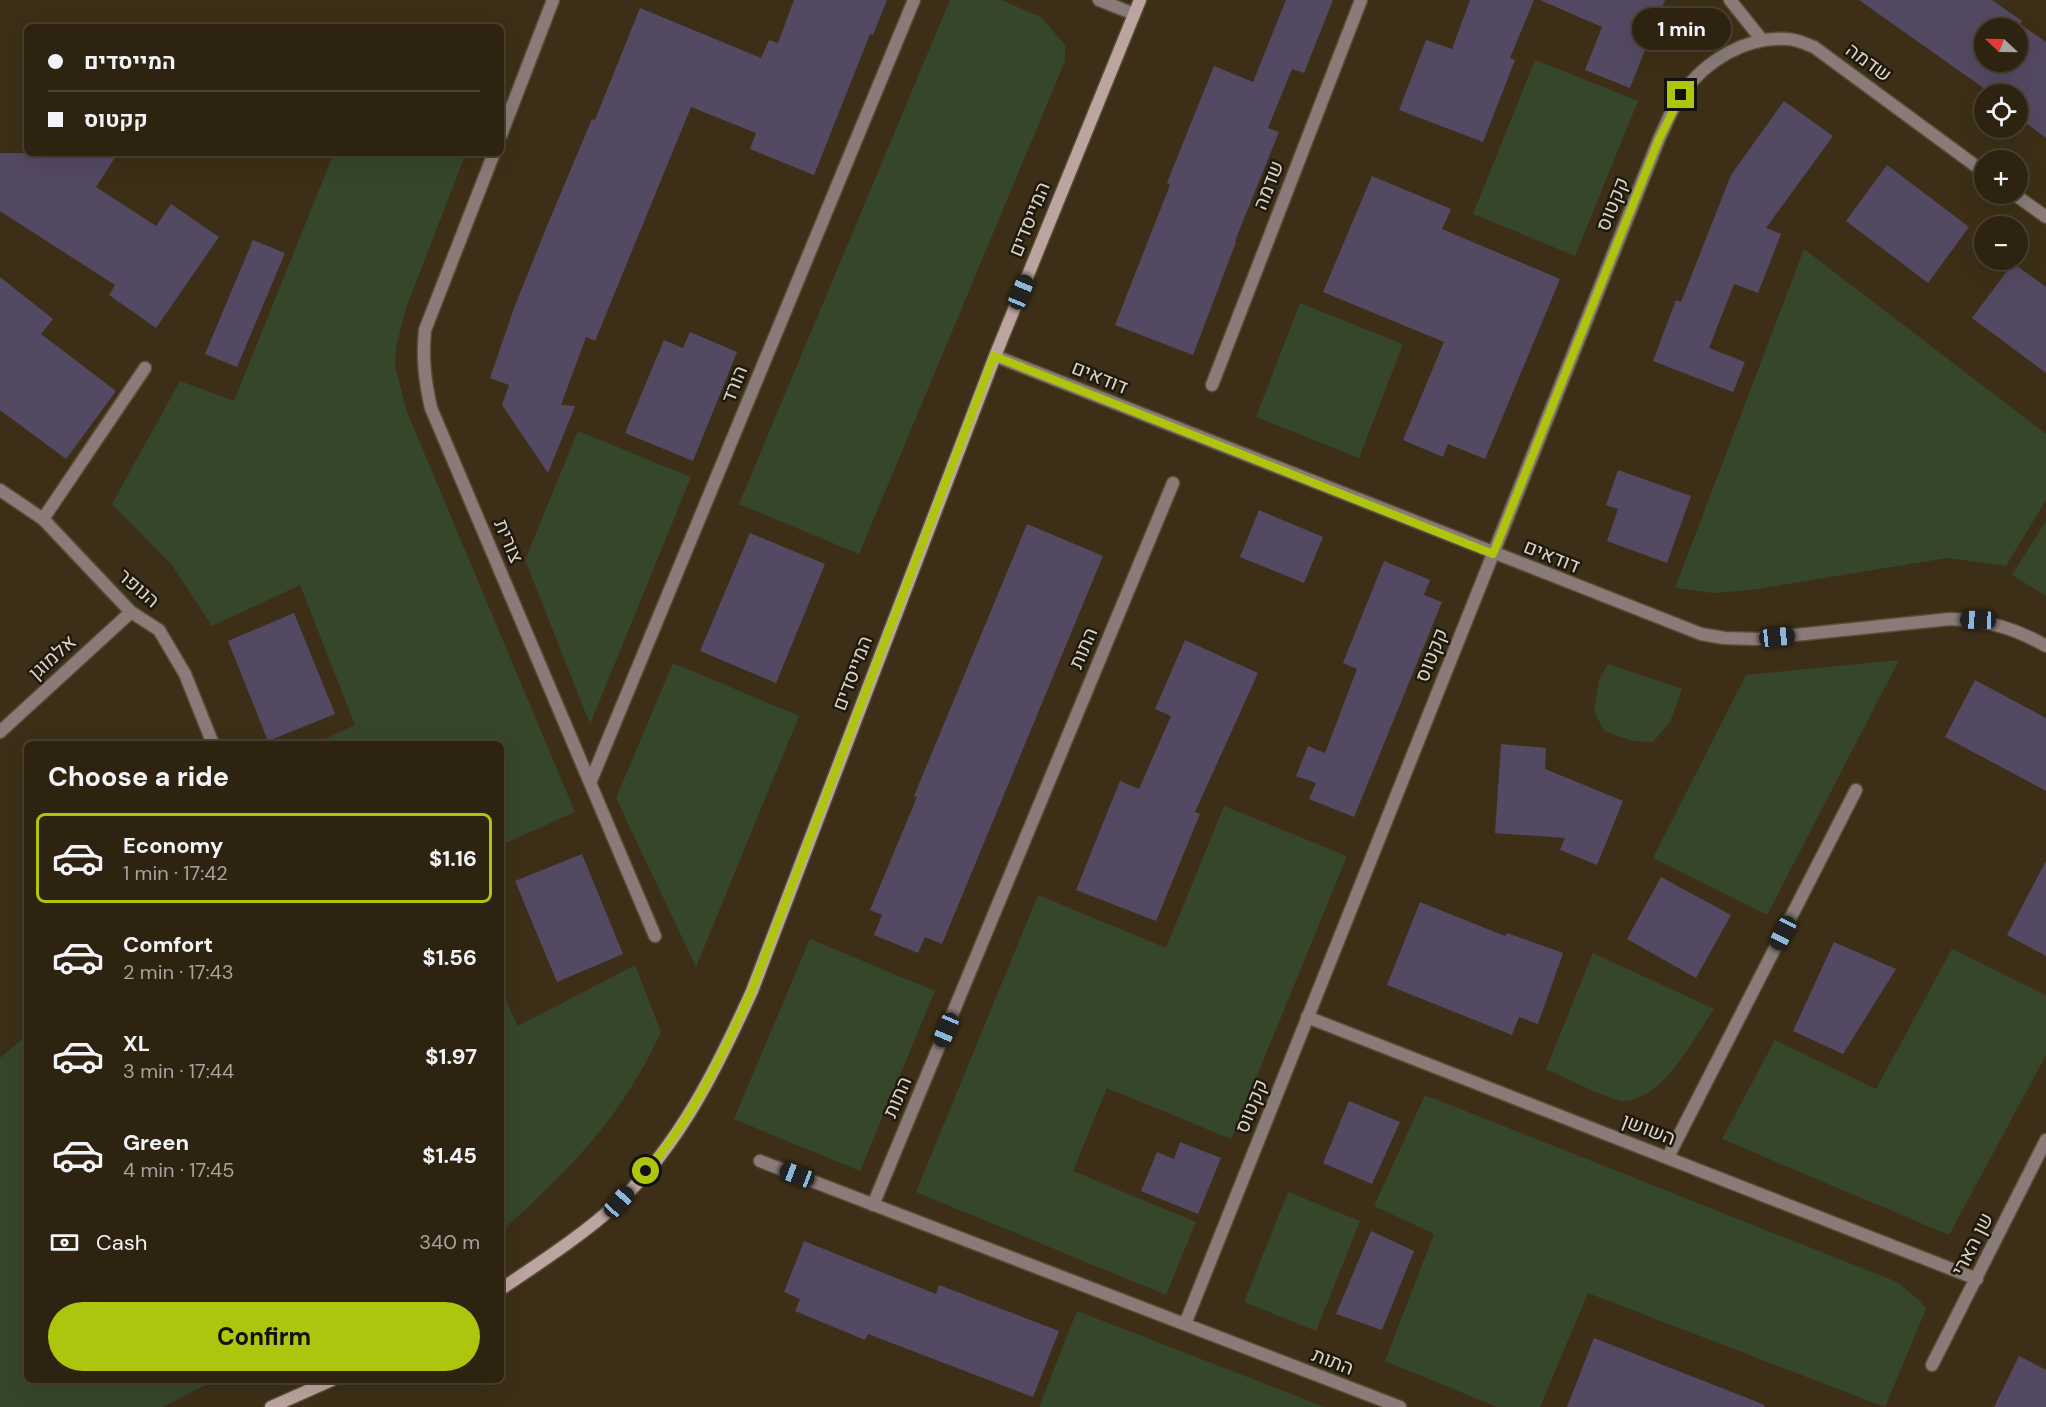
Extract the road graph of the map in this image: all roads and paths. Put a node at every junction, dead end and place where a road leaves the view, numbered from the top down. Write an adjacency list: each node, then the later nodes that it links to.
1 (553, 0): 9 (street)
2 (914, 0): 25 (street, הורד)
3 (1099, 0): 7 (street)
4 (1140, 0): 7 (street, המייסדים)
5 (1361, 0): 16 (street, שדמה)
6 (1730, 0): 8 (street)
7 (1134, 14): 14 (street, המייסדים)
8 (1762, 40): 11 (street, שדמה); 20 (street, קקטוס)
9 (504, 127)
10 (493, 156): 25 (street, צורית)
11 (1974, 165)
12 (2028, 204): 13 (street)
13 (2046, 217)
14 (994, 356): 20 (street, דודאים); 34 (street, המייסדים)
15 (145, 368): 19 (street)
16 (1212, 385)
17 (1173, 483): 32 (street, התות)
18 (0, 490): 19 (street, הנופר)
19 (43, 519): 21 (street, הנופר)
20 (1493, 554): 22 (street, דודאים); 28 (street, קקטוס)
21 (131, 612): 23 (street, אלמוגן); 24 (street, הנופר)
22 (2046, 646)
23 (0, 732)
24 (212, 741)
25 (590, 783): 27 (street, צורית)
26 (1856, 790): 30 (street)
27 (655, 936)
28 (1308, 1017): 30 (street, השושן); 35 (street, קקטוס)
29 (2046, 1140): 33 (street, שן הארי)
30 (1668, 1158): 33 (street, השושן)
31 (759, 1161): 32 (street)
32 (873, 1205): 35 (street, התות)
33 (1977, 1279): 36 (street, שן הארי)
34 (504, 1287)
35 (1185, 1324): 39 (street, התות)
36 (1932, 1365)
37 (325, 1383): 38 (street)
38 (271, 1407)
39 (1400, 1407)

